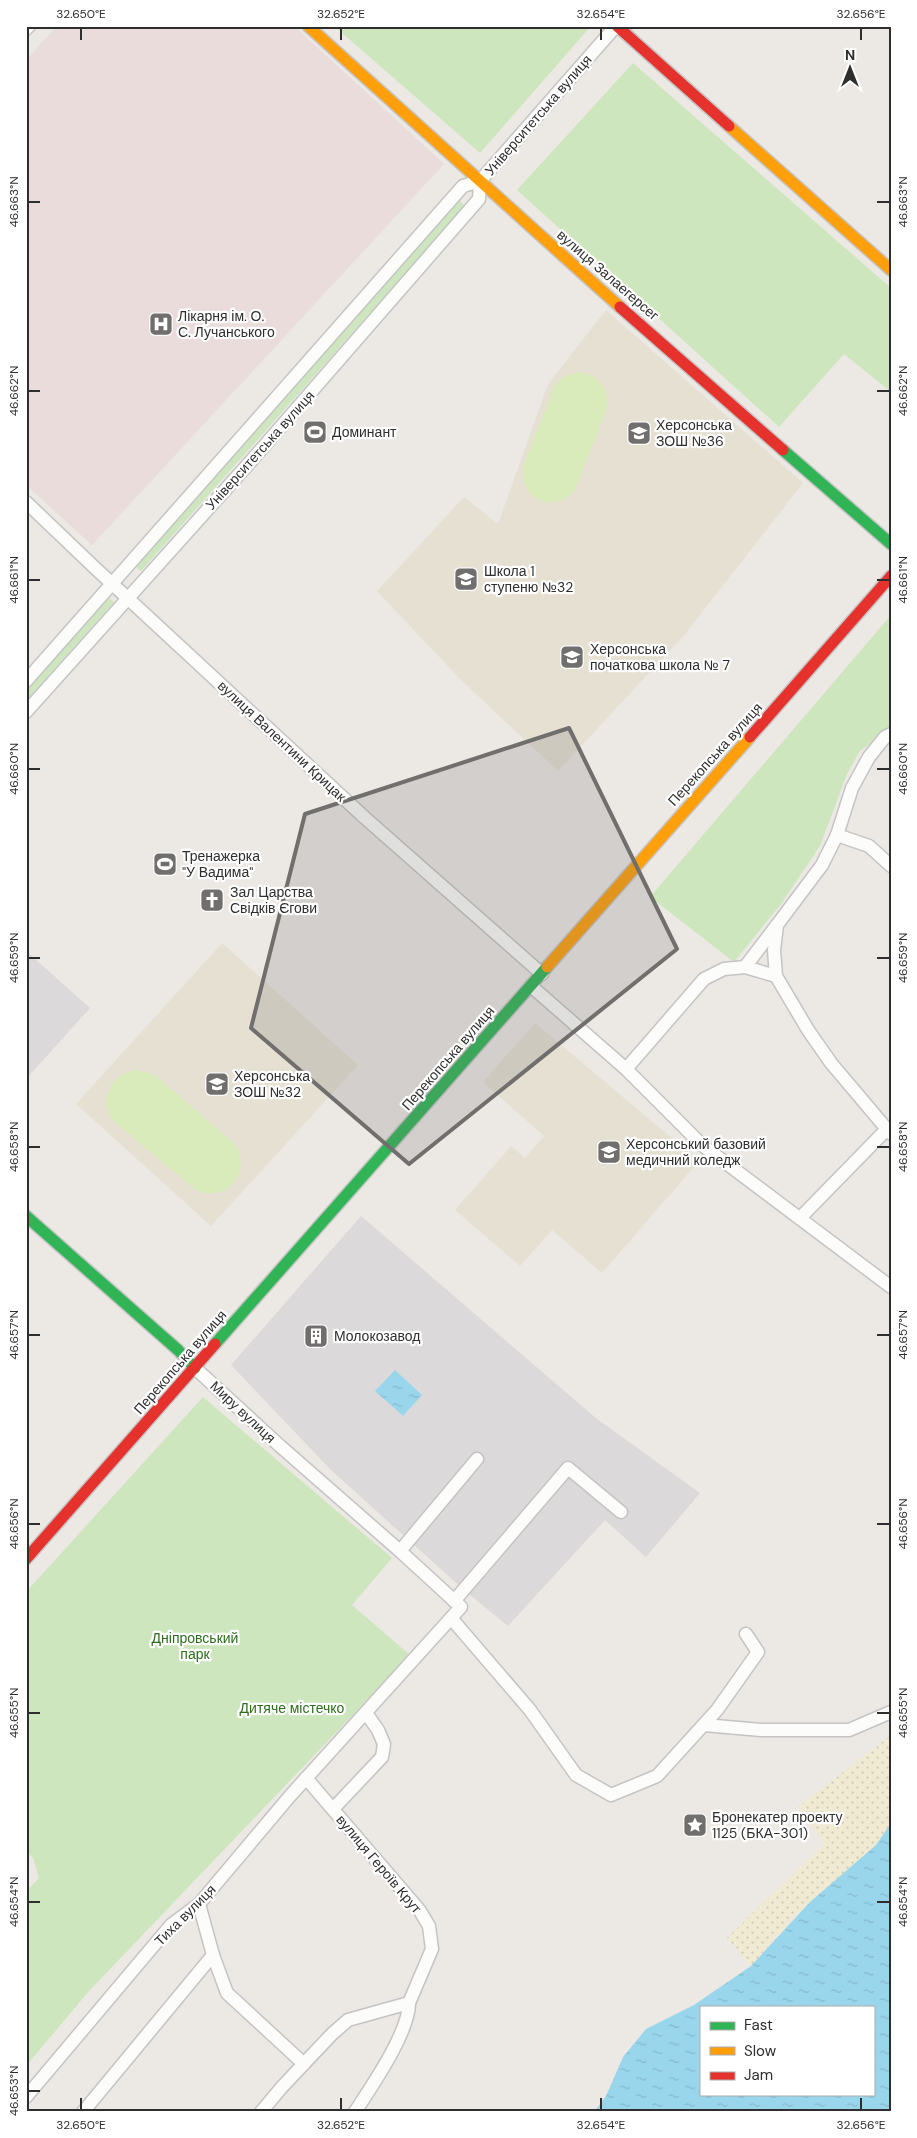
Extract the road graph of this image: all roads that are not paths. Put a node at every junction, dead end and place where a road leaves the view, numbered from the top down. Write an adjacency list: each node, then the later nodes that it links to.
1 (308, 26): 3 (main road, вулиця Залаегерсег)
2 (617, 26): 3 (street, Університетська вулиця); 4 (main road)
3 (480, 181): 6 (main road, вулиця Залаегерсег); 8 (street, Університетська вулиця); 9 (street, Університетська вулиця)
4 (891, 270)
5 (26, 502): 8 (street, вулиця Валентини Крицак)
6 (891, 544)
7 (891, 576): 17 (main road, Перекопська вулиця)
8 (112, 582): 9 (street, вулиця Валентини Крицак); 10 (street, Університетська вулиця)
9 (127, 597): 11 (street, Університетська вулиця); 17 (street, вулиця Валентини Крицак)
10 (26, 681)
11 (26, 712)
12 (891, 734): 13 (street)
13 (837, 835): 14 (street); 15 (street)
14 (891, 866)
15 (777, 925): 16 (street); 18 (street)
16 (744, 967): 18 (street); 20 (street)
17 (542, 974): 19 (main road, Перекопська вулиця)
18 (776, 976): 21 (street)
19 (531, 986): 20 (street); 25 (main road, Перекопська вулиця)
20 (626, 1069): 23 (street)
21 (888, 1132): 23 (street)
22 (26, 1216): 25 (main road, Миру вулиця)
23 (800, 1218): 24 (street)
24 (891, 1287)
25 (195, 1368): 28 (street, Миру вулиця); 29 (main road, Перекопська вулиця)
26 (477, 1459): 28 (street)
27 (621, 1512): 30 (street, Тиха вулиця)
28 (400, 1550): 30 (street, Миру вулиця)
29 (26, 1559)
30 (458, 1604): 31 (street, Тиха вулиця)
31 (451, 1618): 34 (street, Тиха вулиця); 35 (street)
32 (746, 1634): 35 (street)
33 (891, 1712): 35 (street)
34 (366, 1713): 36 (street, Тиха вулиця); 37 (street)
35 (704, 1725)
36 (306, 1778): 37 (street, вулиця Героїв Крут); 38 (street, Тиха вулиця)
37 (333, 1809): 40 (street, вулиця Героїв Крут)
38 (199, 1904): 39 (street); 42 (street, Тиха вулиця)
39 (213, 1955): 41 (street); 43 (street)
40 (409, 2003): 41 (street); 45 (street, вулиця Героїв Крут)
41 (304, 2064): 44 (street)
42 (26, 2097)
43 (83, 2112)
44 (262, 2112)
45 (355, 2112)

